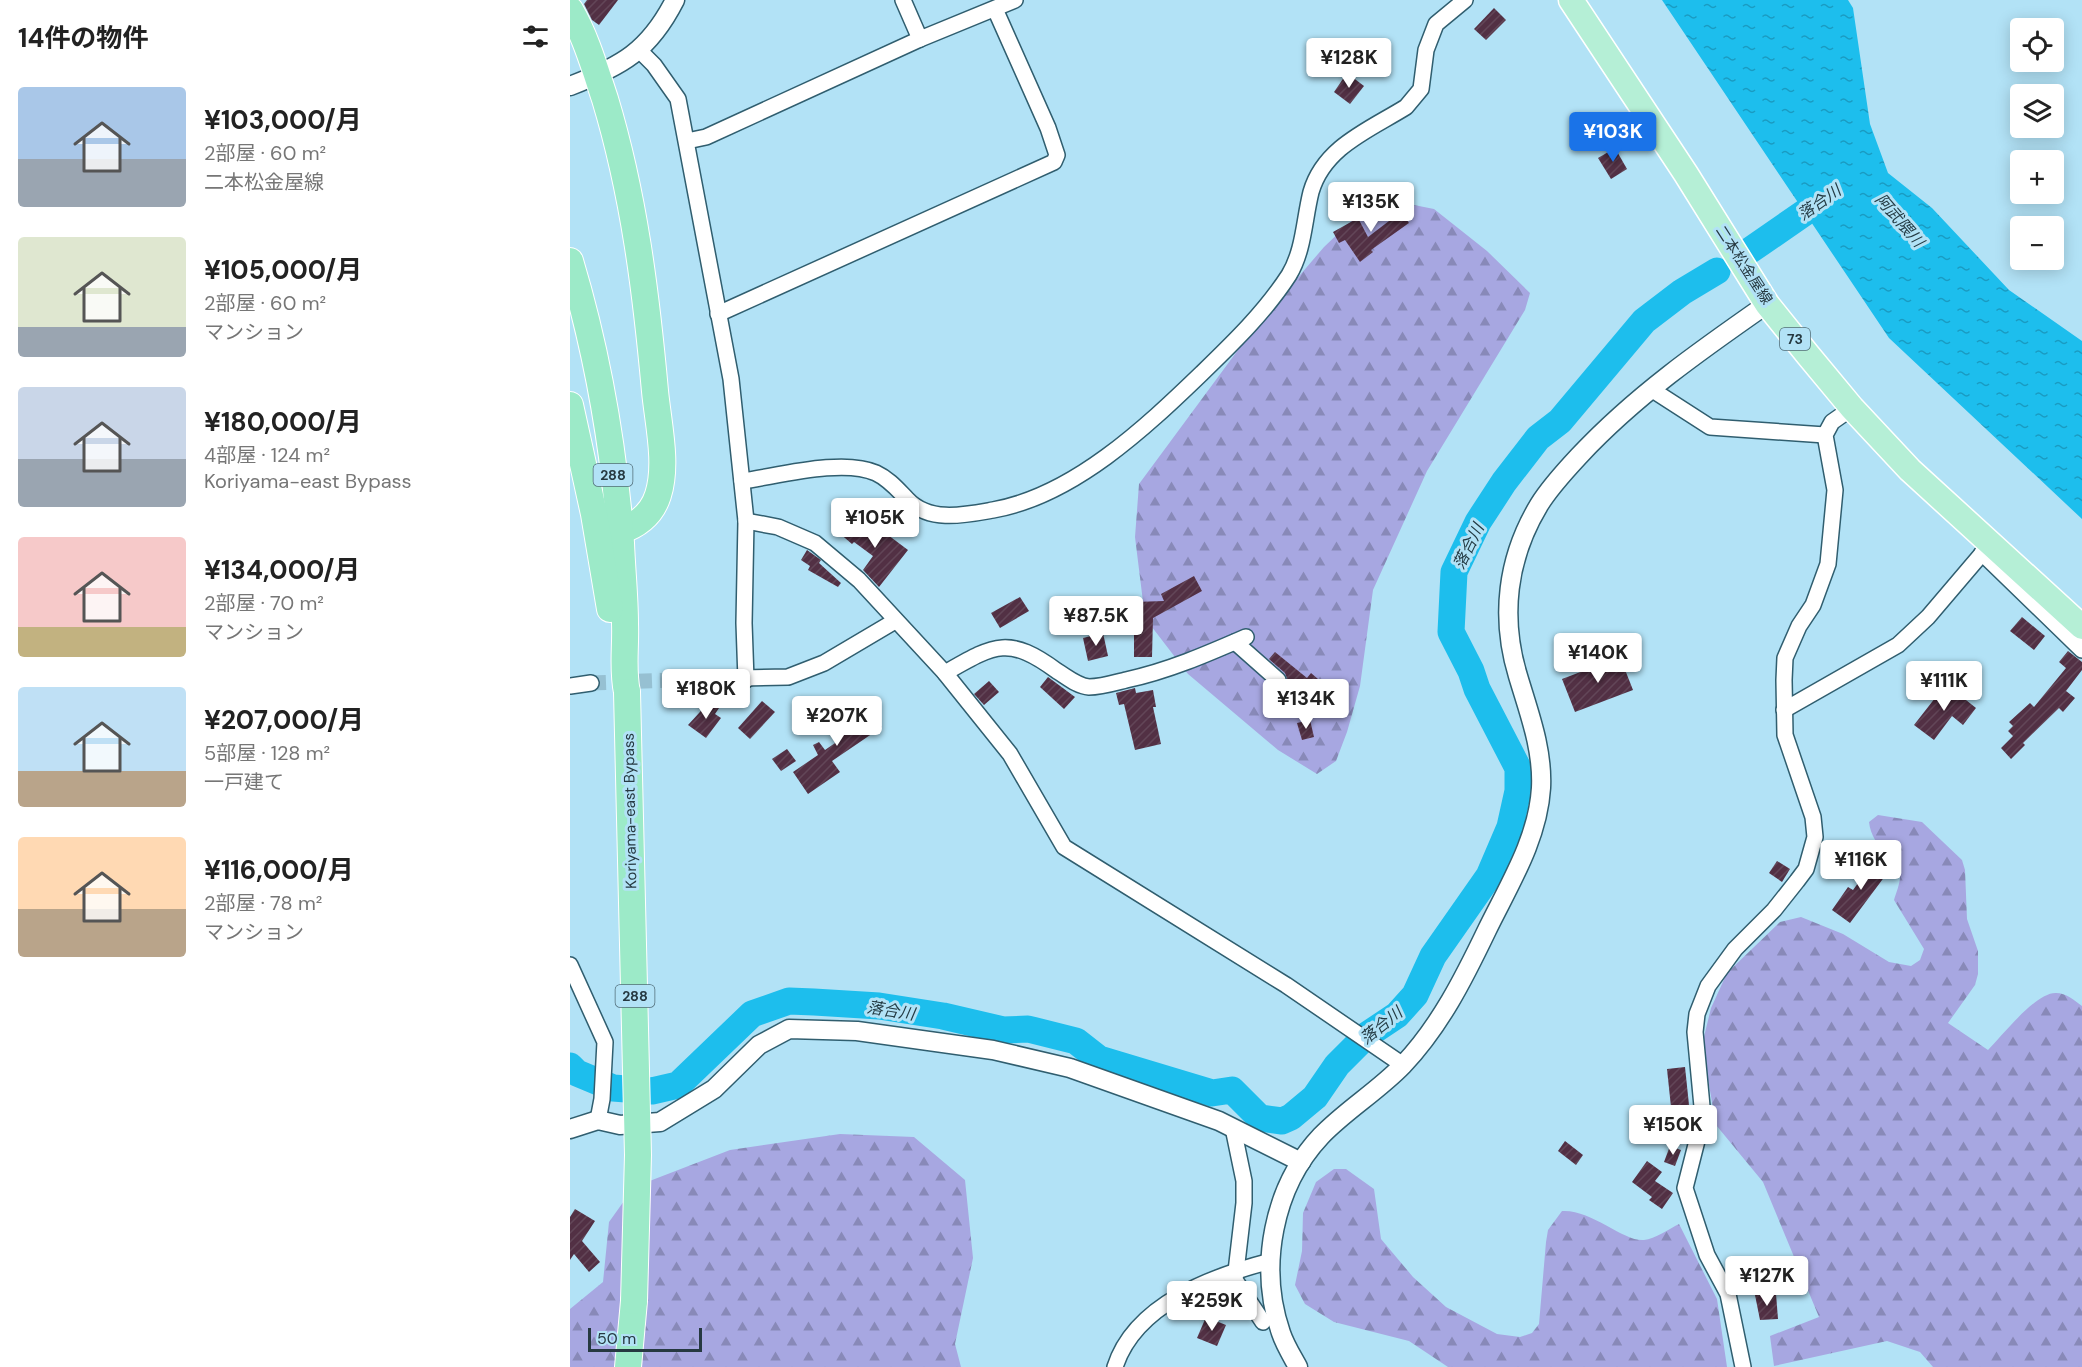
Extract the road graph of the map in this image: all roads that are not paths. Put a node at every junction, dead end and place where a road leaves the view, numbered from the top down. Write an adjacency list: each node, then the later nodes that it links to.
1 (675, 0): 9 (street)
2 (903, 0): 8 (street)
3 (1015, 0): 6 (street)
4 (1465, 0): 20 (street)
5 (1570, 0): 14 (main road, 二本松金屋線 / 73)
6 (995, 9): 8 (street); 15 (street)
7 (570, 10): 10 (highway)
8 (920, 39): 12 (street)
9 (640, 51): 10 (street); 12 (street)
10 (597, 76): 11 (street); 22 (highway)
11 (570, 86)
12 (687, 141): 15 (street)
13 (570, 261): 22 (highway, Koriyama-east Bypass / 288)
14 (1767, 304): 16 (street); 18 (main road, 二本松金屋線 / 73)
15 (718, 314): 20 (street)
16 (1651, 388): 19 (street); 36 (street)
17 (570, 405): 32 (highway)
18 (1852, 408): 19 (street); 23 (main road, 二本松金屋線 / 73)
19 (1825, 435): 34 (street)
20 (742, 481): 21 (street)
21 (746, 521): 24 (street); 29 (street)
22 (620, 531): 32 (highway, Koriyama-east Bypass / 288)
23 (1987, 548): 25 (main road, 二本松金屋線 / 73); 26 (street); 34 (street)
24 (895, 621): 27 (street); 29 (street)
25 (2082, 627)
26 (2082, 650)
27 (945, 673): 30 (street); 36 (street)
28 (697, 679): 29 (street)
29 (746, 680)
30 (1278, 680)
31 (591, 683): 33 (street)
32 (625, 683): 44 (highway, Koriyama-east Bypass / 288, bridge)
33 (570, 686)
34 (1784, 710): 47 (street)
35 (570, 965): 37 (street)
36 (1403, 1065): 40 (street)
37 (598, 1119): 38 (street); 39 (street)
38 (1233, 1128): 40 (street); 42 (street)
39 (570, 1129)
40 (1301, 1162): 41 (street)
41 (1271, 1261): 42 (street); 46 (street)
42 (1236, 1270): 43 (street); 45 (street)
43 (1263, 1322)
44 (628, 1367)
45 (1115, 1367)
46 (1298, 1367)
47 (1743, 1367)

